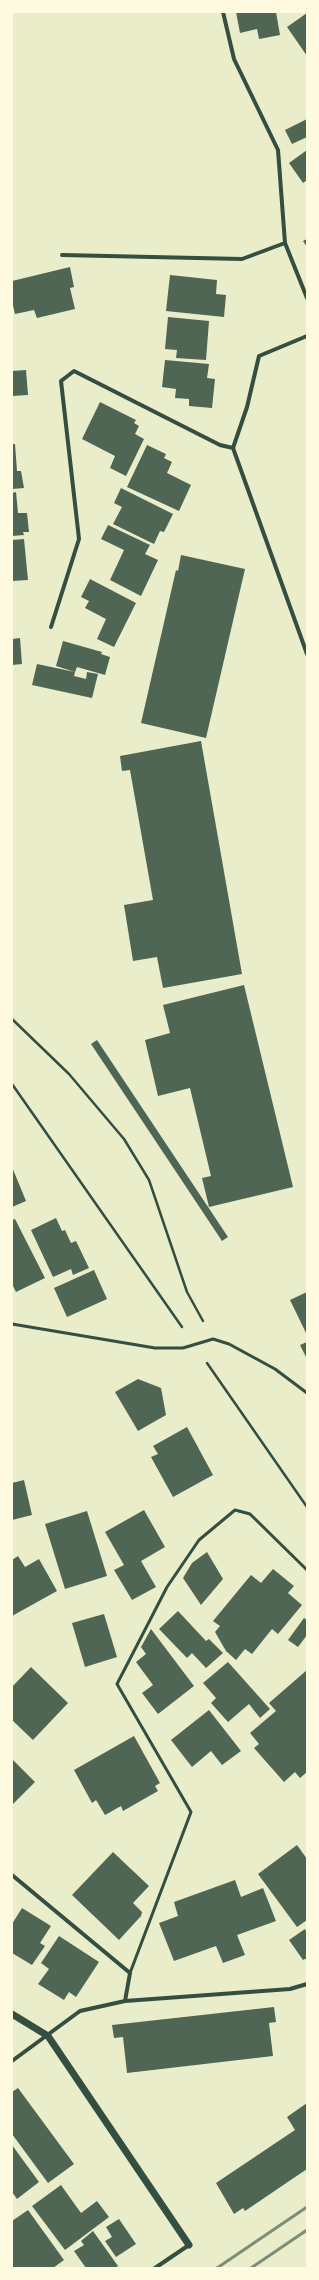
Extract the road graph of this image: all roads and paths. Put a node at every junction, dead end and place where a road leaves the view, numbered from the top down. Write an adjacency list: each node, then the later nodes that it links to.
1 (223, 12): 2 (street)
2 (285, 243): 3 (street); 4 (street)
3 (62, 255)
4 (307, 298)
5 (307, 336): 6 (street)
6 (233, 448): 7 (street); 8 (street)
7 (51, 627)
8 (307, 654)
9 (12, 1019): 12 (path)
10 (12, 1084): 13 (path)
11 (12, 1324): 13 (lane)
12 (213, 1339): 13 (lane); 14 (lane)
13 (194, 1344): 15 (path)
14 (307, 1393)
15 (307, 1507)
16 (307, 1570): 18 (lane)
17 (12, 1875): 18 (street)
18 (130, 1973): 20 (street)
19 (307, 1984): 20 (street)
20 (125, 2001): 22 (street)
21 (12, 2014): 22 (street)
22 (48, 2036): 23 (street); 24 (street)
23 (12, 2061)
24 (189, 2245): 25 (street)
25 (155, 2268)

